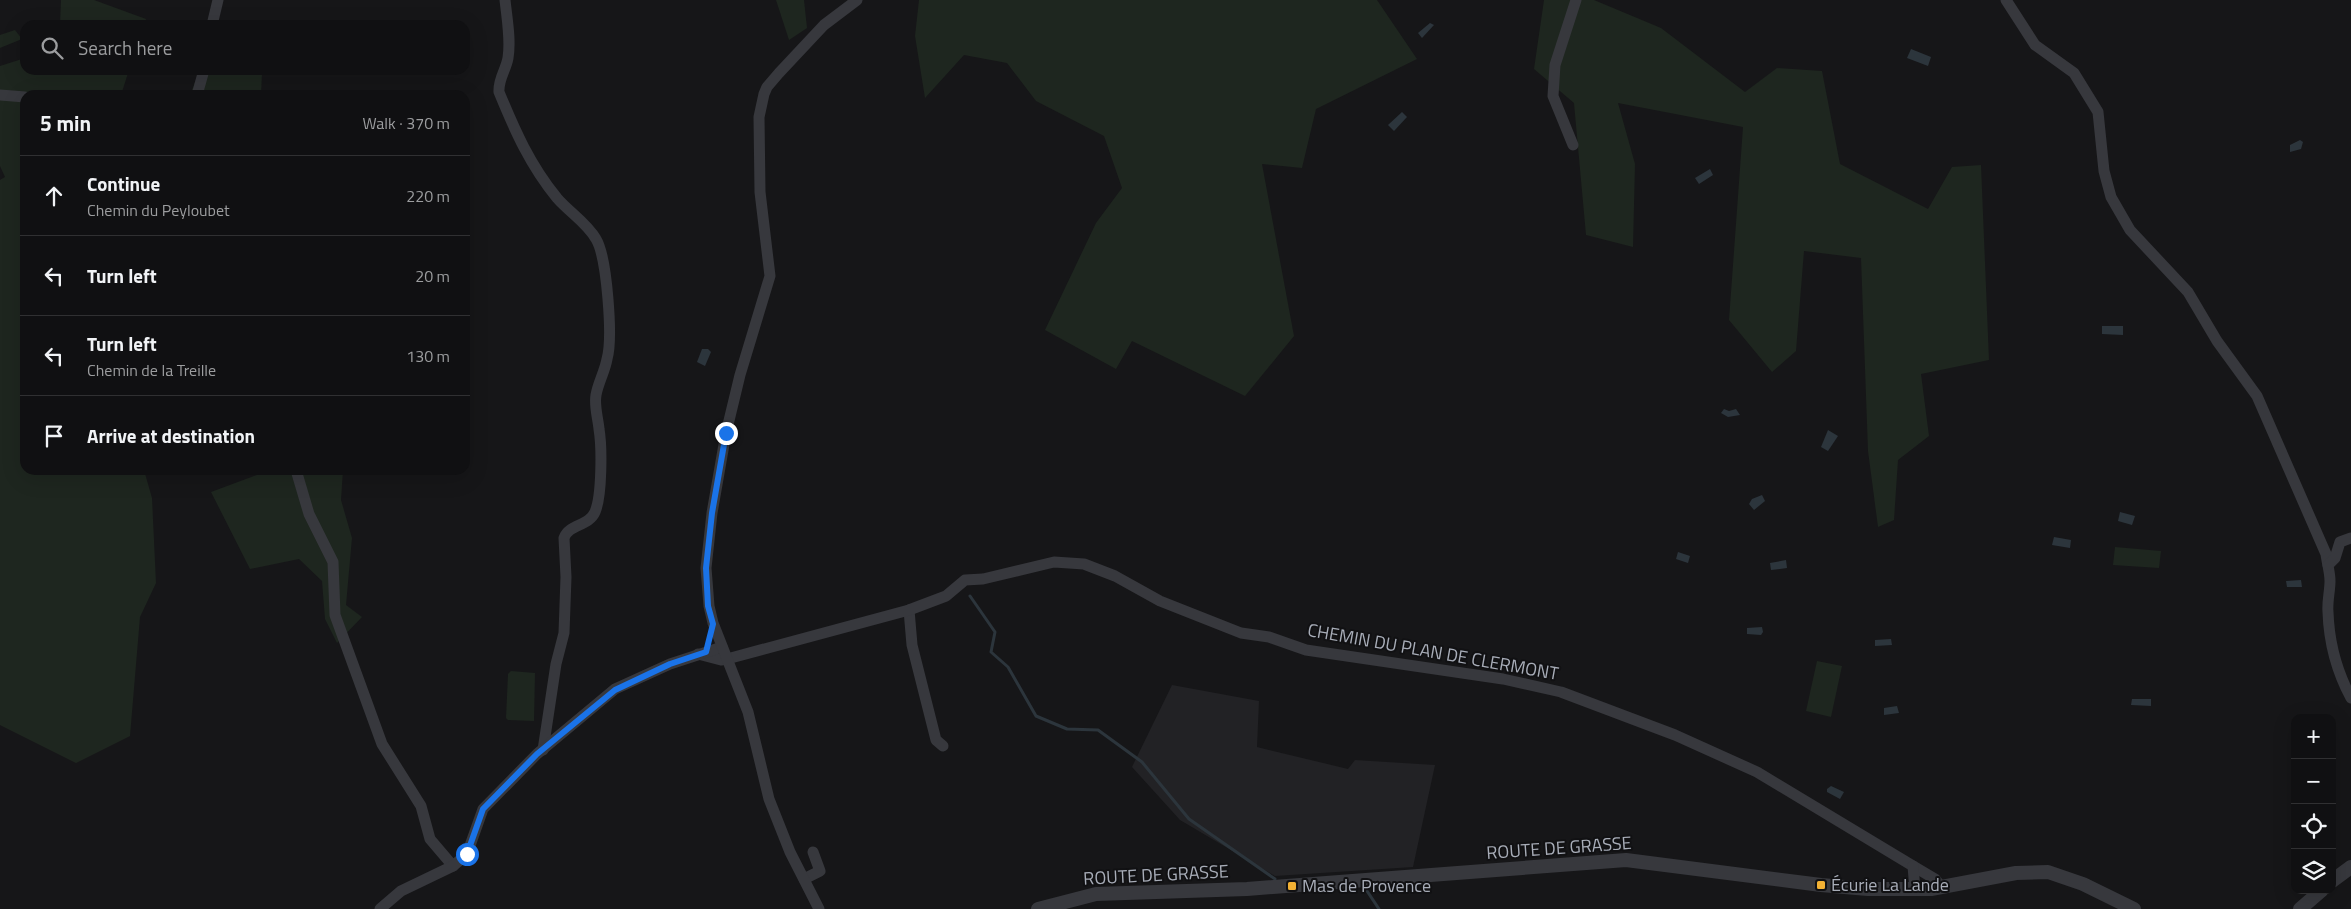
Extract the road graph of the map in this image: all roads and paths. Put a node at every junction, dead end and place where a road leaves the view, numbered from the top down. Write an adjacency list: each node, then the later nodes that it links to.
1 (218, 0): 6 (street)
2 (505, 0): 22 (street)
3 (856, 0): 16 (street)
4 (1576, 0): 11 (street)
5 (2006, 0): 14 (street)
6 (213, 20)
7 (203, 75): 8 (street)
8 (198, 90)
9 (0, 95): 10 (street)
10 (20, 97)
11 (1573, 145)
12 (297, 475): 24 (street)
13 (2351, 538): 14 (street)
14 (2328, 565): 20 (street)
15 (909, 610): 19 (street, CHEMIN DU PLAN DE CLERMONT); 21 (street); 25 (street, CHEMIN DU PLAN DE CLERMONT)
16 (713, 624): 17 (street); 18 (street)
17 (722, 647): 18 (street); 19 (street)
18 (702, 653): 19 (street); 22 (street)
19 (727, 659): 28 (street)
20 (2351, 698)
21 (942, 746)
22 (543, 750): 24 (street)
23 (813, 852): 28 (street)
24 (453, 866): 32 (street)
25 (1913, 866): 29 (street, CHEMIN DU PLAN DE CLERMONT); 30 (street)
26 (2351, 867): 27 (street)
27 (2336, 878)
28 (804, 879): 33 (street)
29 (1942, 888): 30 (street, ROUTE DE GRASSE); 35 (street, ROUTE DE GRASSE)
30 (1915, 890): 34 (street, ROUTE DE GRASSE)
31 (2317, 894): 36 (street)
32 (380, 909)
33 (819, 909)
34 (1038, 909)
35 (2134, 909)
36 (2300, 909)

